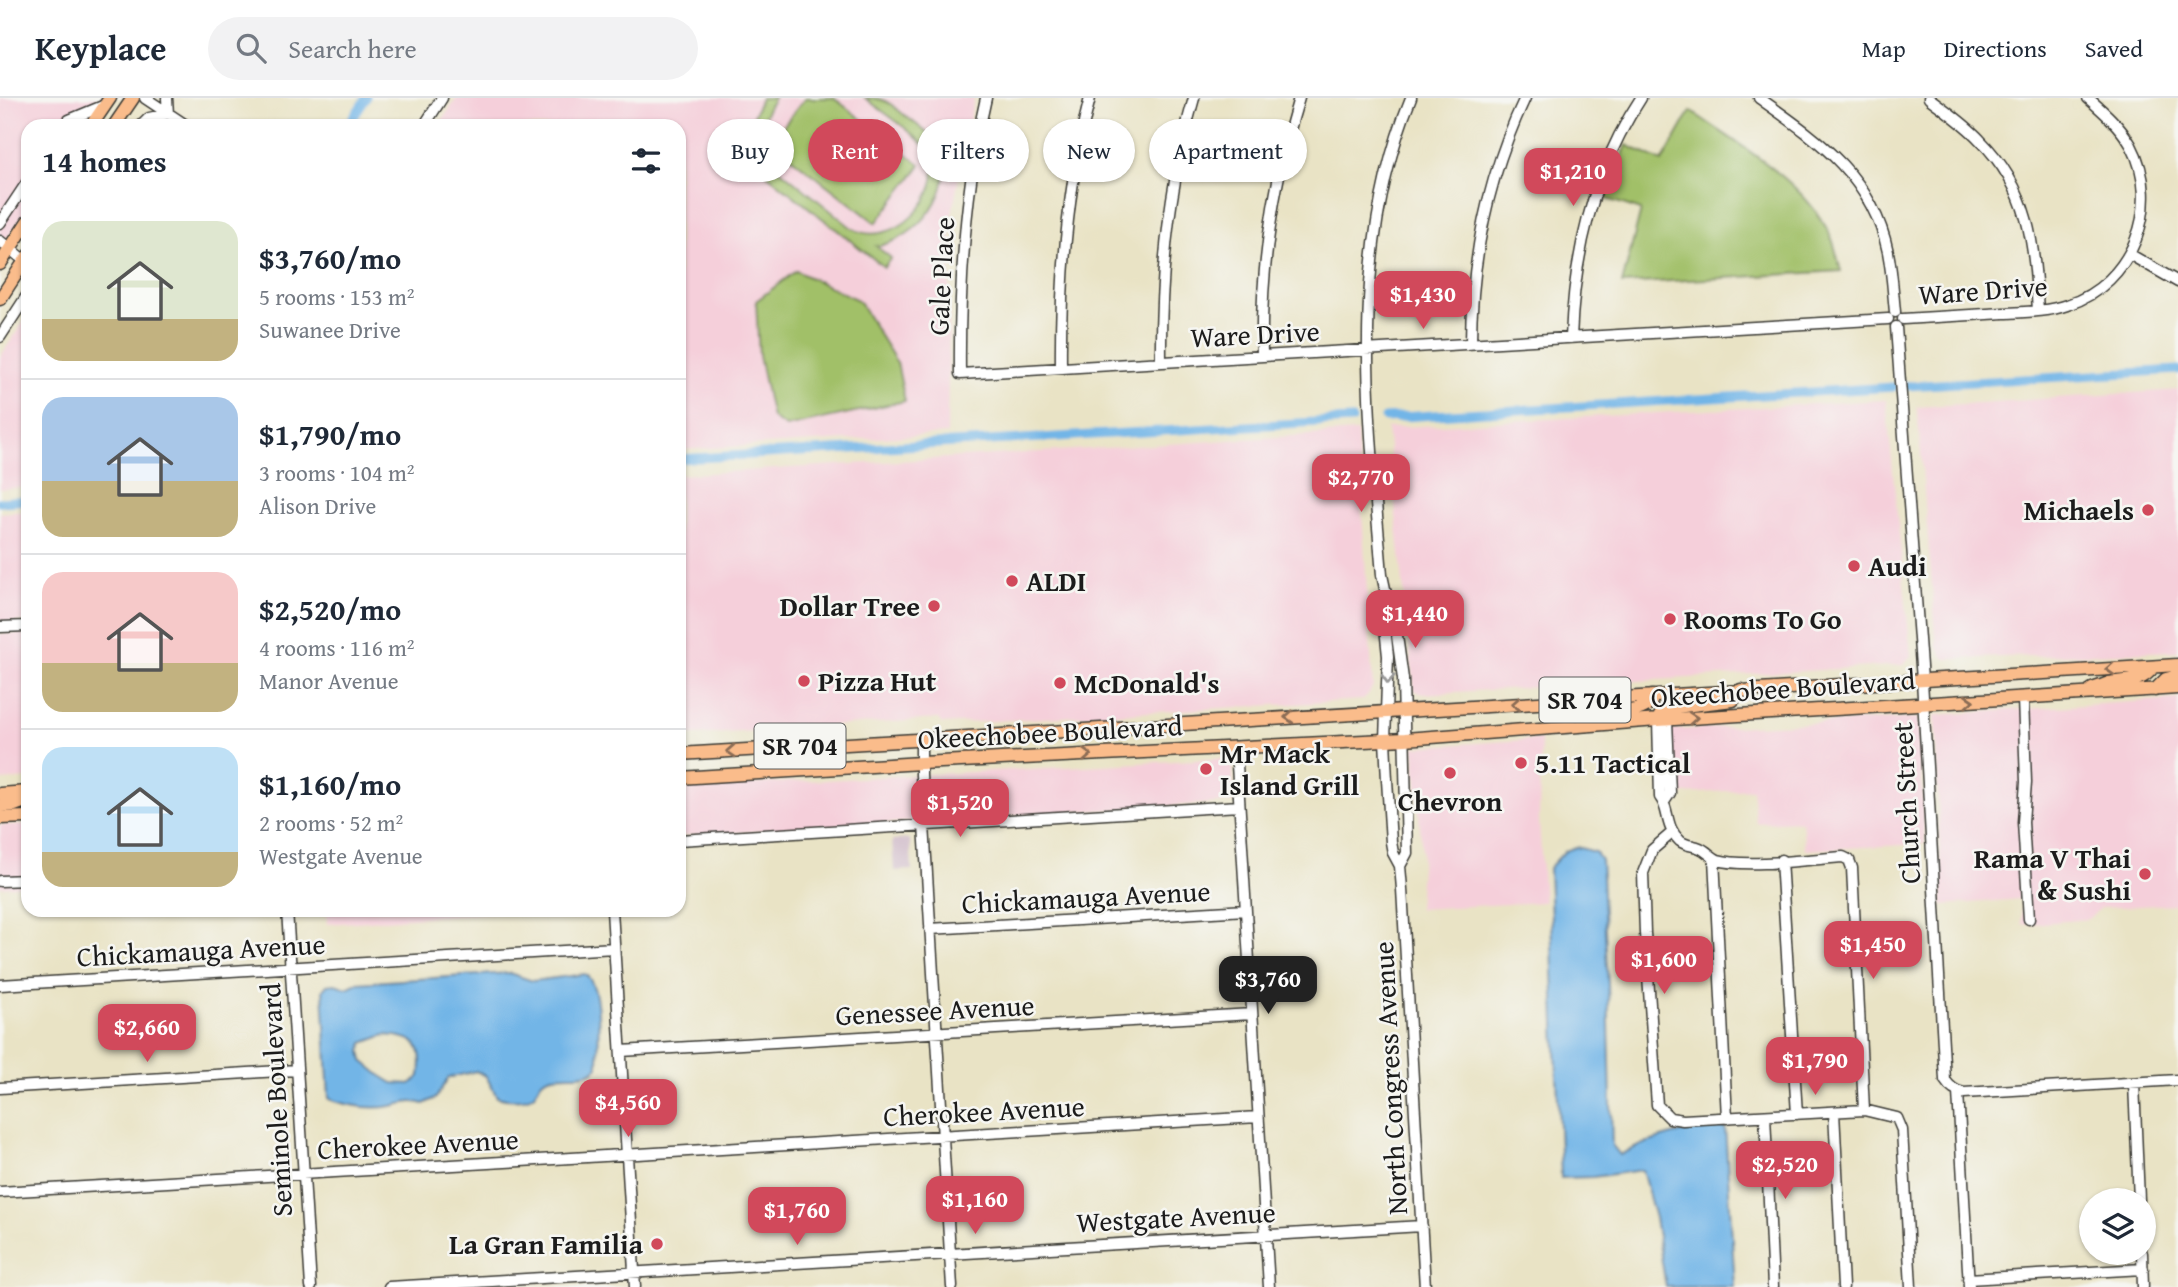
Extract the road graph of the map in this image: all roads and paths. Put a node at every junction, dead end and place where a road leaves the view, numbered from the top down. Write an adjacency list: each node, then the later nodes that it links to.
1 (133, 98): 19 (main road)
2 (145, 98): 16 (street)
3 (167, 98): 16 (street)
4 (442, 98): 22 (street)
5 (986, 98): 43 (street, Gale Place)
6 (1090, 98): 42 (street)
7 (1194, 98): 41 (street)
8 (1299, 98): 40 (street)
9 (1411, 98): 39 (street)
10 (1525, 98): 38 (street)
11 (1641, 98): 37 (street)
12 (1759, 98): 35 (street, Church Street)
13 (1929, 98): 34 (street)
14 (2088, 98): 28 (street, Ware Drive)
15 (107, 102): 17 (street); 18 (main road)
16 (168, 114): 20 (street); 21 (street)
17 (71, 119)
18 (96, 119)
19 (119, 119)
20 (148, 119)
21 (176, 119)
22 (428, 119)
23 (21, 192): 24 (street)
24 (0, 223)
25 (21, 228): 26 (main road)
26 (5, 245): 27 (street); 29 (main road)
27 (21, 254)
28 (2129, 254): 31 (street); 34 (street, Ware Drive)
29 (0, 264)
30 (21, 267): 32 (main road)
31 (2178, 282)
32 (0, 299)
33 (21, 305): 36 (street)
34 (2038, 311): 35 (street, Ware Drive)
35 (1895, 319): 37 (street, Ware Drive); 50 (street, Church Street)
36 (0, 337)
37 (1572, 338): 38 (street, Ware Drive)
38 (1471, 344): 39 (street, Ware Drive)
39 (1367, 350): 40 (street, Ware Drive); 44 (street)
40 (1262, 356): 41 (street, Ware Drive)
41 (1161, 362): 42 (street, Ware Drive)
42 (1061, 368): 43 (street, Ware Drive)
43 (960, 374)
44 (1387, 598): 58 (street, North Congress Avenue); 59 (street, North Congress Avenue, one-way to 59)
45 (21, 626): 46 (street)
46 (0, 627)
47 (2178, 665): 48 (main road, Okeechobee Boulevard / SR 704)
48 (2153, 667): 50 (main road, Okeechobee Boulevard / SR 704, one-way to 50); 54 (main road)
49 (2178, 676): 53 (main road)
50 (1922, 680): 52 (main road, Okeechobee Boulevard / SR 704); 57 (street, Church Street)
51 (2178, 688): 53 (main road, Okeechobee Boulevard / SR 704)
52 (1741, 690): 55 (main road, Okeechobee Boulevard / SR 704); 60 (main road)
53 (2155, 690): 54 (main road, Okeechobee Boulevard / SR 704)
54 (2078, 694): 56 (main road, Okeechobee Boulevard / SR 704)
55 (1652, 696): 58 (main road, Okeechobee Boulevard / SR 704, one-way to 58); 61 (main road)
56 (2023, 698): 57 (main road, Okeechobee Boulevard / SR 704, one-way to 56); 87 (street)
57 (1923, 704): 60 (main road, Okeechobee Boulevard / SR 704, one-way to 57); 99 (street, Church Street)
58 (1405, 710): 59 (main road, Okeechobee Boulevard / SR 704); 64 (street, North Congress Avenue)
59 (1387, 712): 62 (main road, Okeechobee Boulevard / SR 704, one-way to 62); 63 (street, North Congress Avenue)
60 (1662, 720): 61 (main road, Okeechobee Boulevard / SR 704); 77 (street)
61 (1589, 726): 64 (main road, Okeechobee Boulevard / SR 704)
62 (921, 739): 66 (main road, Okeechobee Boulevard / SR 704, one-way to 66); 67 (street)
63 (1385, 740): 64 (main road, Okeechobee Boulevard / SR 704); 65 (main road, Okeechobee Boulevard / SR 704); 81 (street, North Congress Avenue)
64 (1405, 740): 81 (street, North Congress Avenue)
65 (1236, 748): 67 (main road, Okeechobee Boulevard / SR 704, one-way to 65); 73 (street)
66 (686, 754)
67 (921, 763): 68 (main road, Okeechobee Boulevard / SR 704); 76 (street)
68 (686, 778)
69 (21, 792): 70 (main road)
70 (0, 794)
71 (21, 803): 72 (main road)
72 (0, 806)
73 (1239, 806): 76 (street); 84 (street)
74 (21, 817): 75 (main road)
75 (0, 818)
76 (924, 825): 78 (street); 88 (street)
77 (1673, 832): 79 (street); 105 (street)
78 (686, 840)
79 (1714, 858): 80 (street); 105 (street)
80 (1781, 860): 100 (street); 102 (street)
81 (1400, 866): 111 (street, North Congress Avenue)
82 (21, 880): 83 (street)
83 (0, 881)
84 (1246, 910): 88 (street, Chickamauga Avenue); 92 (street)
85 (288, 917): 90 (street, Seminole Boulevard)
86 (612, 917): 89 (street)
87 (2029, 919)
88 (930, 929): 93 (street)
89 (614, 948): 90 (street, Chickamauga Avenue); 94 (street)
90 (291, 967): 91 (street, Chickamauga Avenue); 95 (street, Seminole Boulevard)
91 (0, 985)
92 (1252, 1013): 93 (street, Genessee Avenue); 104 (street)
93 (936, 1032): 94 (street, Genessee Avenue); 106 (street)
94 (621, 1051): 107 (street)
95 (297, 1070): 98 (street); 108 (street, Seminole Boulevard)
96 (2178, 1080): 97 (street)
97 (2134, 1083): 99 (street); 109 (street)
98 (0, 1088)
99 (1958, 1092): 117 (street)
100 (1864, 1110): 101 (street); 126 (street)
101 (1834, 1112): 102 (street); 125 (street)
102 (1797, 1114): 103 (street)
103 (1765, 1116): 105 (street); 124 (street)
104 (1258, 1117): 106 (street, Cherokee Avenue); 112 (street)
105 (1727, 1118)
106 (943, 1136): 107 (street, Cherokee Avenue); 113 (street)
107 (627, 1154): 108 (street, Cherokee Avenue); 116 (street)
108 (304, 1174): 110 (street, Cherokee Avenue); 118 (street, Seminole Boulevard)
109 (2138, 1188)
110 (0, 1192)
111 (1422, 1226): 112 (street, Westgate Avenue); 123 (street, North Congress Avenue)
112 (1266, 1235): 113 (street, Westgate Avenue); 122 (street)
113 (950, 1254): 116 (street, Westgate Avenue); 121 (street)
114 (2143, 1265): 115 (street)
115 (2143, 1269): 117 (street); 127 (street)
116 (634, 1272): 119 (street, Westgate Avenue); 120 (street)
117 (1969, 1283)
118 (311, 1287)
119 (388, 1287)
120 (635, 1287)
121 (952, 1287)
122 (1269, 1287)
123 (1425, 1287)
124 (1773, 1287)
125 (1843, 1287)
126 (1911, 1287)
127 (2143, 1287)

